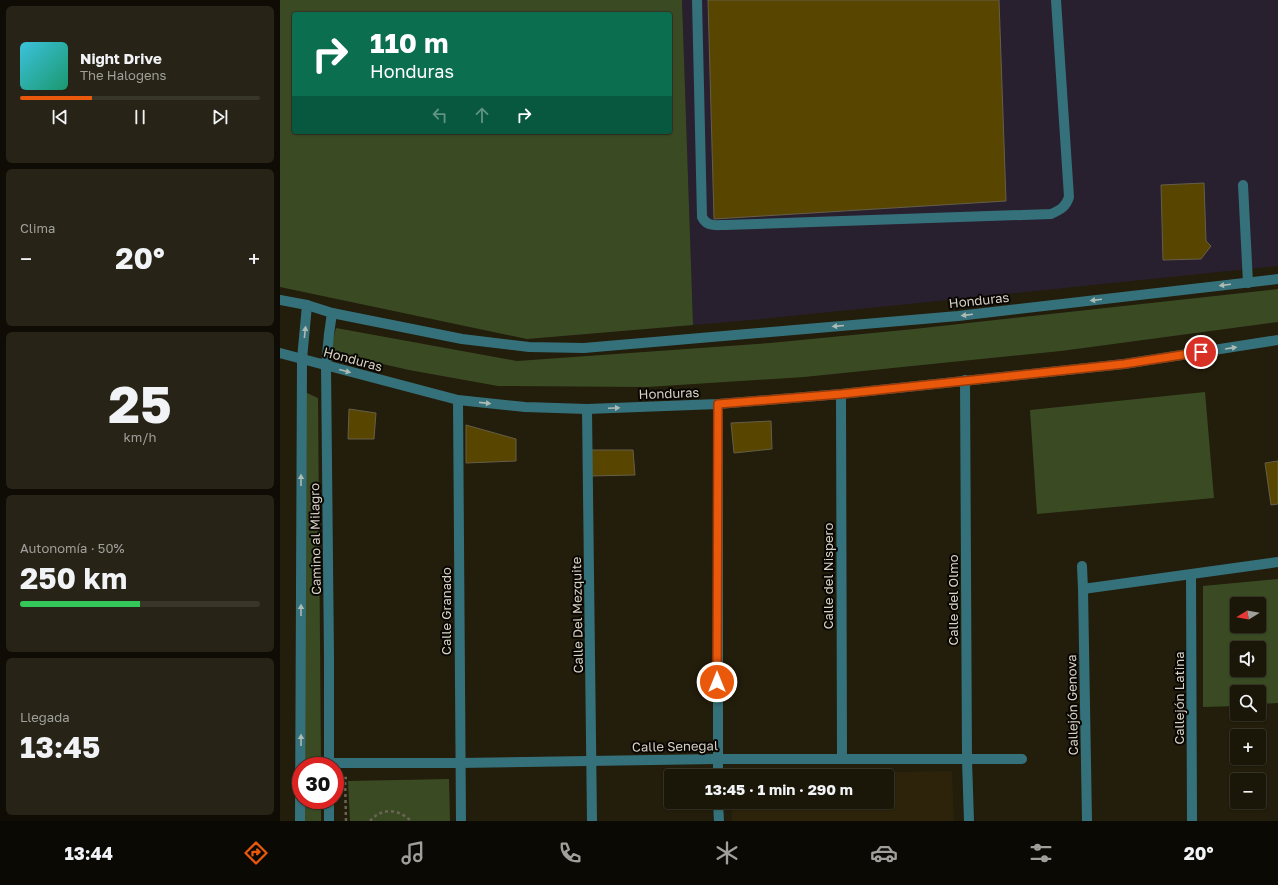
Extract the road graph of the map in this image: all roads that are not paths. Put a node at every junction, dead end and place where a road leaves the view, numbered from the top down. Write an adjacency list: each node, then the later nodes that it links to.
1 (697, 0): 2 (street)
2 (1056, 0)
3 (1243, 185): 5 (street)
4 (1278, 279): 5 (street, Honduras)
5 (1248, 282): 8 (street, Honduras, one-way to 8)
6 (280, 300): 7 (street, Honduras)
7 (307, 305): 8 (street, Honduras); 11 (street, one-way to 7)
8 (332, 313): 12 (street, Camino al Milagro)
9 (1278, 341): 13 (street, Honduras, one-way to 9)
10 (280, 353): 11 (street, Honduras)
11 (302, 359): 12 (street, Honduras); 33 (street, one-way to 11)
12 (326, 366): 15 (street, Honduras, one-way to 15); 22 (street, Camino al Milagro)
13 (965, 380): 14 (street, Honduras); 27 (street, Calle del Olmo)
14 (841, 394): 16 (street, Honduras); 23 (street, Calle del Nispero)
15 (458, 400): 17 (street, Honduras, one-way to 17); 28 (street, Calle Granado)
16 (718, 404): 17 (street, Honduras, one-way to 16); 24 (street)
17 (587, 410): 26 (street, Calle Del Mezquite)
18 (1278, 562): 20 (street)
19 (1082, 566): 21 (street, Callejón Genova)
20 (1191, 575): 21 (street); 40 (street, Callejón Latina)
21 (1084, 589): 39 (street, Callejón Genova)
22 (329, 757)
23 (842, 758): 24 (street, Calle Senegal); 27 (street, Calle Senegal)
24 (717, 759): 26 (street, Calle Senegal); 30 (street)
25 (1022, 759): 27 (street, Calle Senegal)
26 (592, 760): 28 (street, Calle Senegal); 36 (street, Calle Del Mezquite)
27 (967, 760): 38 (street, Calle del Olmo)
28 (459, 763): 29 (street, Calle Senegal); 35 (street, Calle Granado)
29 (344, 765)
30 (718, 769)
31 (329, 809): 34 (street)
32 (718, 809): 37 (street)
33 (300, 821)
34 (329, 821)
35 (461, 821)
36 (592, 821)
37 (719, 821)
38 (968, 821)
39 (1087, 821)
40 (1192, 821)

